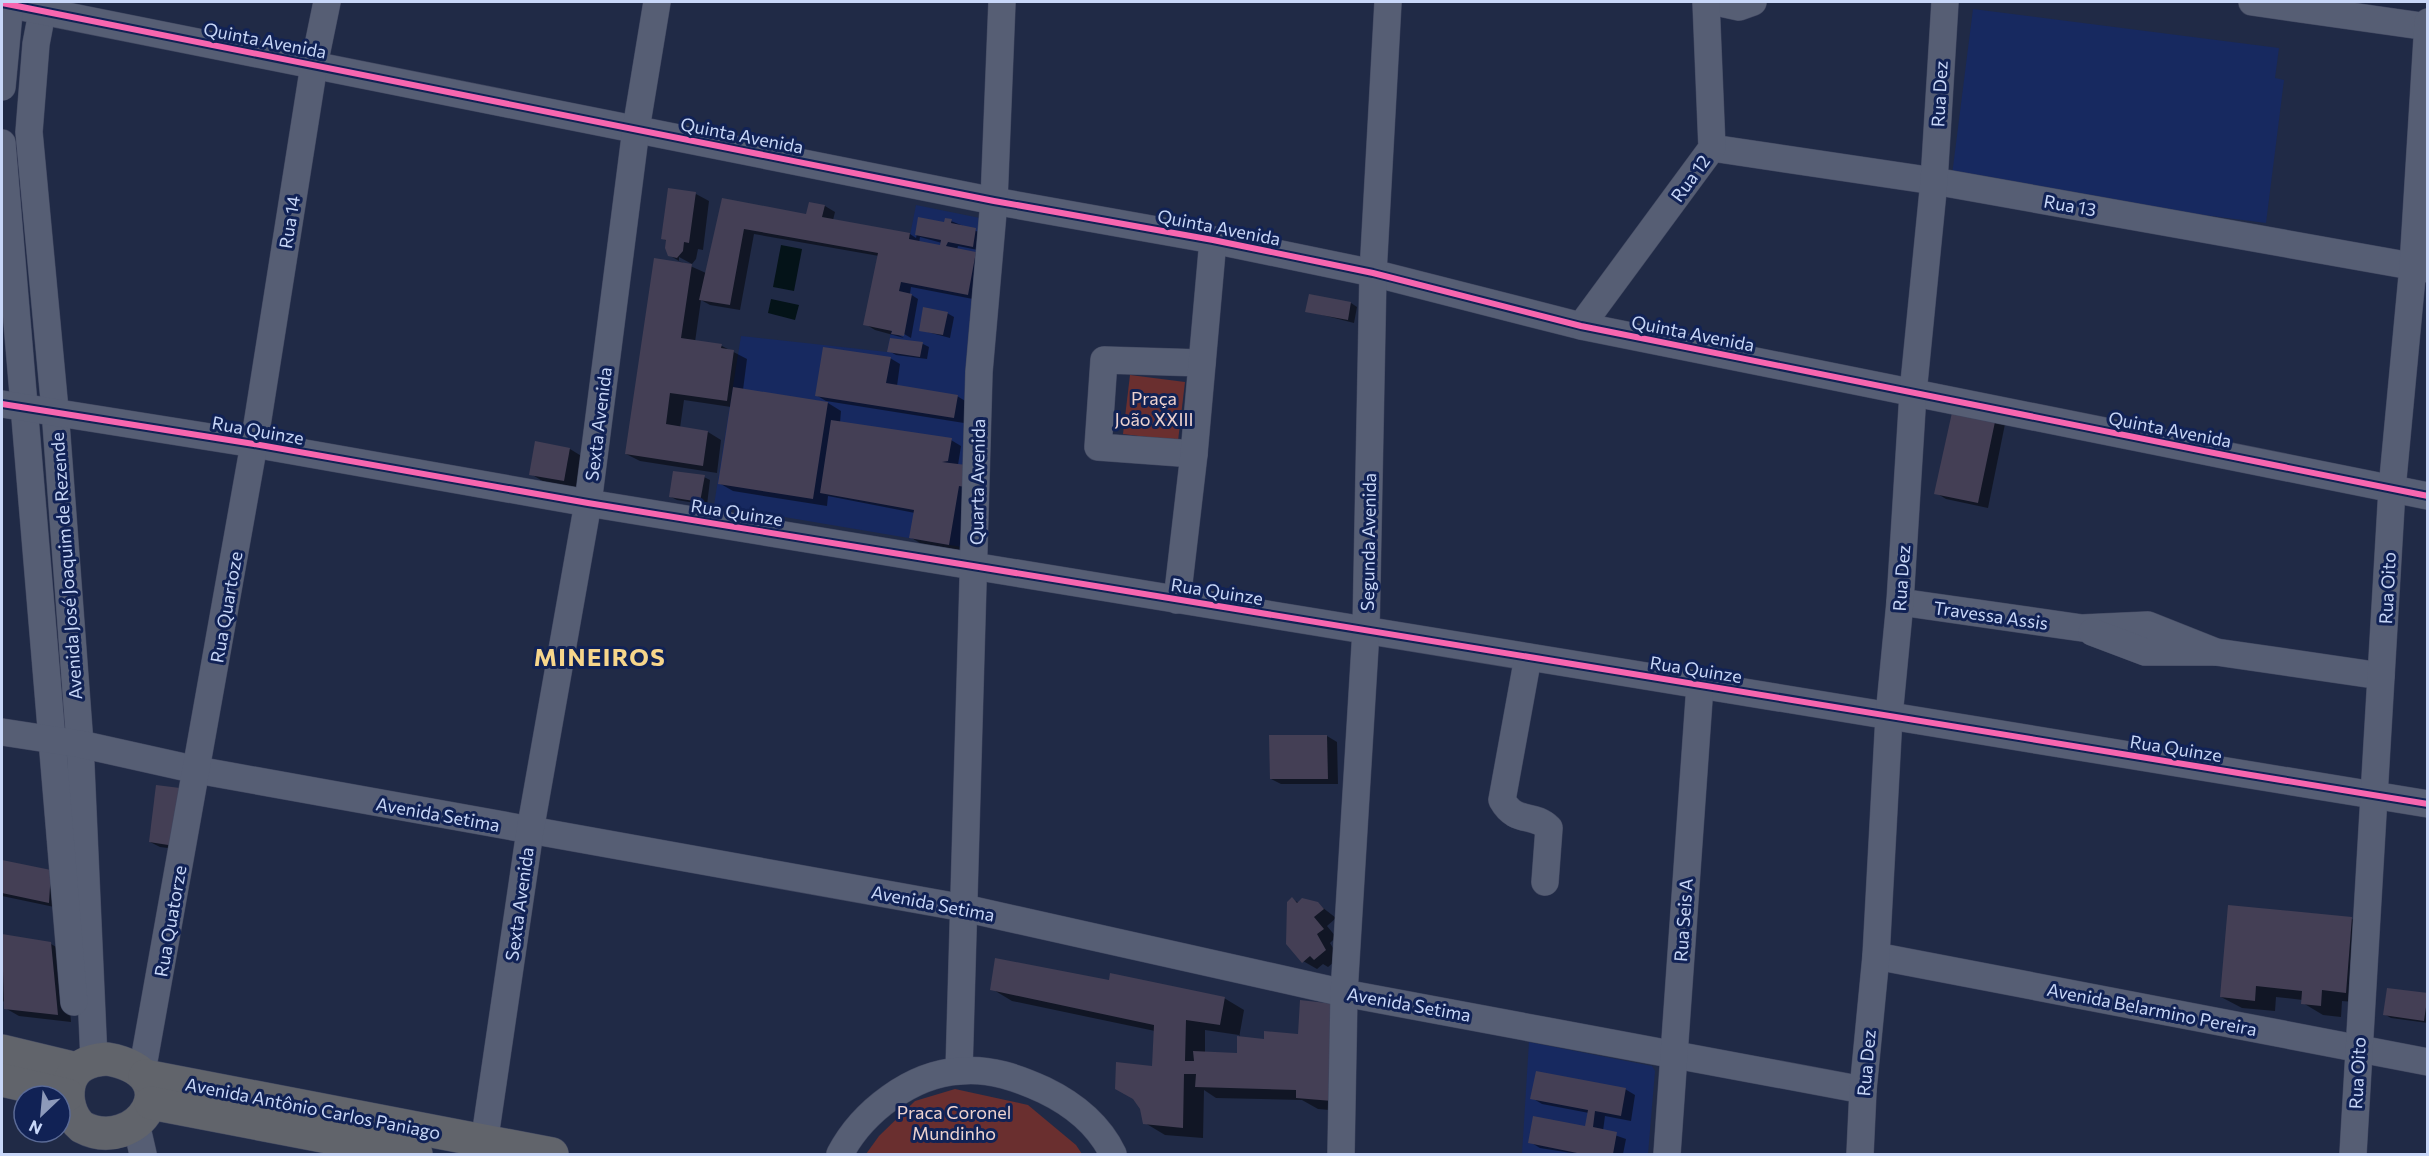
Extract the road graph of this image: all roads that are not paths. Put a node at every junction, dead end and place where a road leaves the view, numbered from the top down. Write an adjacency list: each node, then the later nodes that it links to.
1 (327, 2): 14 (street, Rua 14)
2 (657, 2): 16 (street, Sexta Avenida)
3 (1002, 2): 20 (street, Quarta Avenida)
4 (1388, 2): 23 (street, Segunda Avenida)
5 (1706, 2): 18 (street, Rua 12)
6 (1716, 2): 7 (street)
7 (1753, 2)
8 (1945, 2): 19 (street, Rua Dez)
9 (2252, 2): 13 (street)
10 (7, 3): 11 (street, Quinta Avenida); 15 (street)
11 (42, 7): 14 (street, Quinta Avenida); 28 (street, Avenida José Joaquim de Rezende)
12 (2427, 22): 13 (street, Rua Oito)
13 (2427, 27): 22 (street, Rua Oito)
14 (314, 65): 16 (street, Quinta Avenida); 29 (street, Rua 14)
15 (2, 87)
16 (636, 129): 20 (street, Quinta Avenida); 33 (street, Sexta Avenida)
17 (2, 143): 27 (street, Avenida José Joaquim de Rezende)
18 (1712, 148): 19 (street, Rua 13); 24 (street, Rua 12)
19 (1934, 182): 22 (street, Rua 13); 26 (street, Rua Dez)
20 (994, 201): 21 (street, Quinta Avenida); 34 (street, Quarta Avenida)
21 (1213, 240): 23 (street, Quinta Avenida); 25 (street)
22 (2420, 267): 31 (street, Rua Oito)
23 (1372, 273): 24 (street, Quinta Avenida); 37 (street, Segunda Avenida)
24 (1581, 326): 26 (street, Quinta Avenida)
25 (1202, 363): 30 (street); 30 (street)
26 (1913, 393): 31 (street, Quinta Avenida); 36 (street, Rua Dez)
27 (13, 406): 28 (street, Rua Quinze); 43 (street, Avenida José Joaquim de Rezende)
28 (55, 410): 29 (street, Rua Quinze); 44 (street, Avenida José Joaquim de Rezende)
29 (254, 444): 33 (street, Rua Quinze); 45 (street, Rua Quartoze)
30 (1194, 454): 35 (street)
31 (2392, 489): 32 (street, Quinta Avenida); 39 (street, Rua Oito)
32 (2427, 496)
33 (588, 503): 34 (street, Rua Quinze); 48 (street, Sexta Avenida)
34 (975, 566): 35 (street, Rua Quinze); 50 (street, Quarta Avenida)
35 (1177, 600): 37 (street, Rua Quinze)
36 (1900, 602): 39 (street, Travessa Assis); 41 (street, Rua Dez)
37 (1366, 630): 38 (street, Rua Quinze); 52 (street, Segunda Avenida)
38 (1528, 657): 40 (street, Rua Quinze); 49 (street)
39 (2381, 676): 46 (street, Rua Oito)
40 (1700, 685): 41 (street, Rua Quinze); 55 (street, Rua Seis A)
41 (1889, 716): 46 (street, Rua Quinze); 51 (street, Rua Dez)
42 (2, 732): 43 (street, Avenida Setima)
43 (52, 742): 44 (street, Avenida Setima); 60 (street, Avenida José Joaquim de Rezende)
44 (80, 744): 45 (street, Avenida Setima); 60 (street, Avenida José Joaquim de Rezende)
45 (197, 770): 48 (street, Avenida Setima); 61 (street, Rua Quatorze)
46 (2375, 796): 47 (street, Rua Quinze); 53 (street, Rua Oito)
47 (2427, 804)
48 (530, 831): 50 (street, Avenida Setima); 63 (street, Sexta Avenida)
49 (1545, 882)
50 (964, 908): 52 (street, Avenida Setima); 57 (street, Quarta Avenida)
51 (1876, 956): 53 (street, Avenida Belarmino Pereira); 59 (street, Rua Dez)
52 (1344, 993): 55 (street, Avenida Setima); 67 (street, Segunda Avenida)
53 (2358, 1049): 56 (street, Avenida Belarmino Pereira); 70 (street, Rua Oito)
54 (2, 1051): 60 (main road)
55 (1673, 1053): 59 (street, Avenida Setima); 68 (street, Rua Seis A)
56 (2427, 1062)
57 (959, 1071): 65 (street); 66 (street)
58 (2, 1080): 60 (main road)
59 (1863, 1090): 69 (street, Rua Dez)
60 (80, 1095): 61 (main road, Avenida Antônio Carlos Paniago); 61 (main road)
61 (144, 1107): 62 (main road, Avenida Antônio Carlos Paniago)
62 (403, 1143): 63 (main road, Avenida Antônio Carlos Paniago)
63 (486, 1145): 64 (main road, Avenida Antônio Carlos Paniago)
64 (552, 1155)
65 (840, 1155)
66 (1113, 1155)
67 (1341, 1155)
68 (1667, 1155)
69 (1860, 1155)
70 (2353, 1155)

